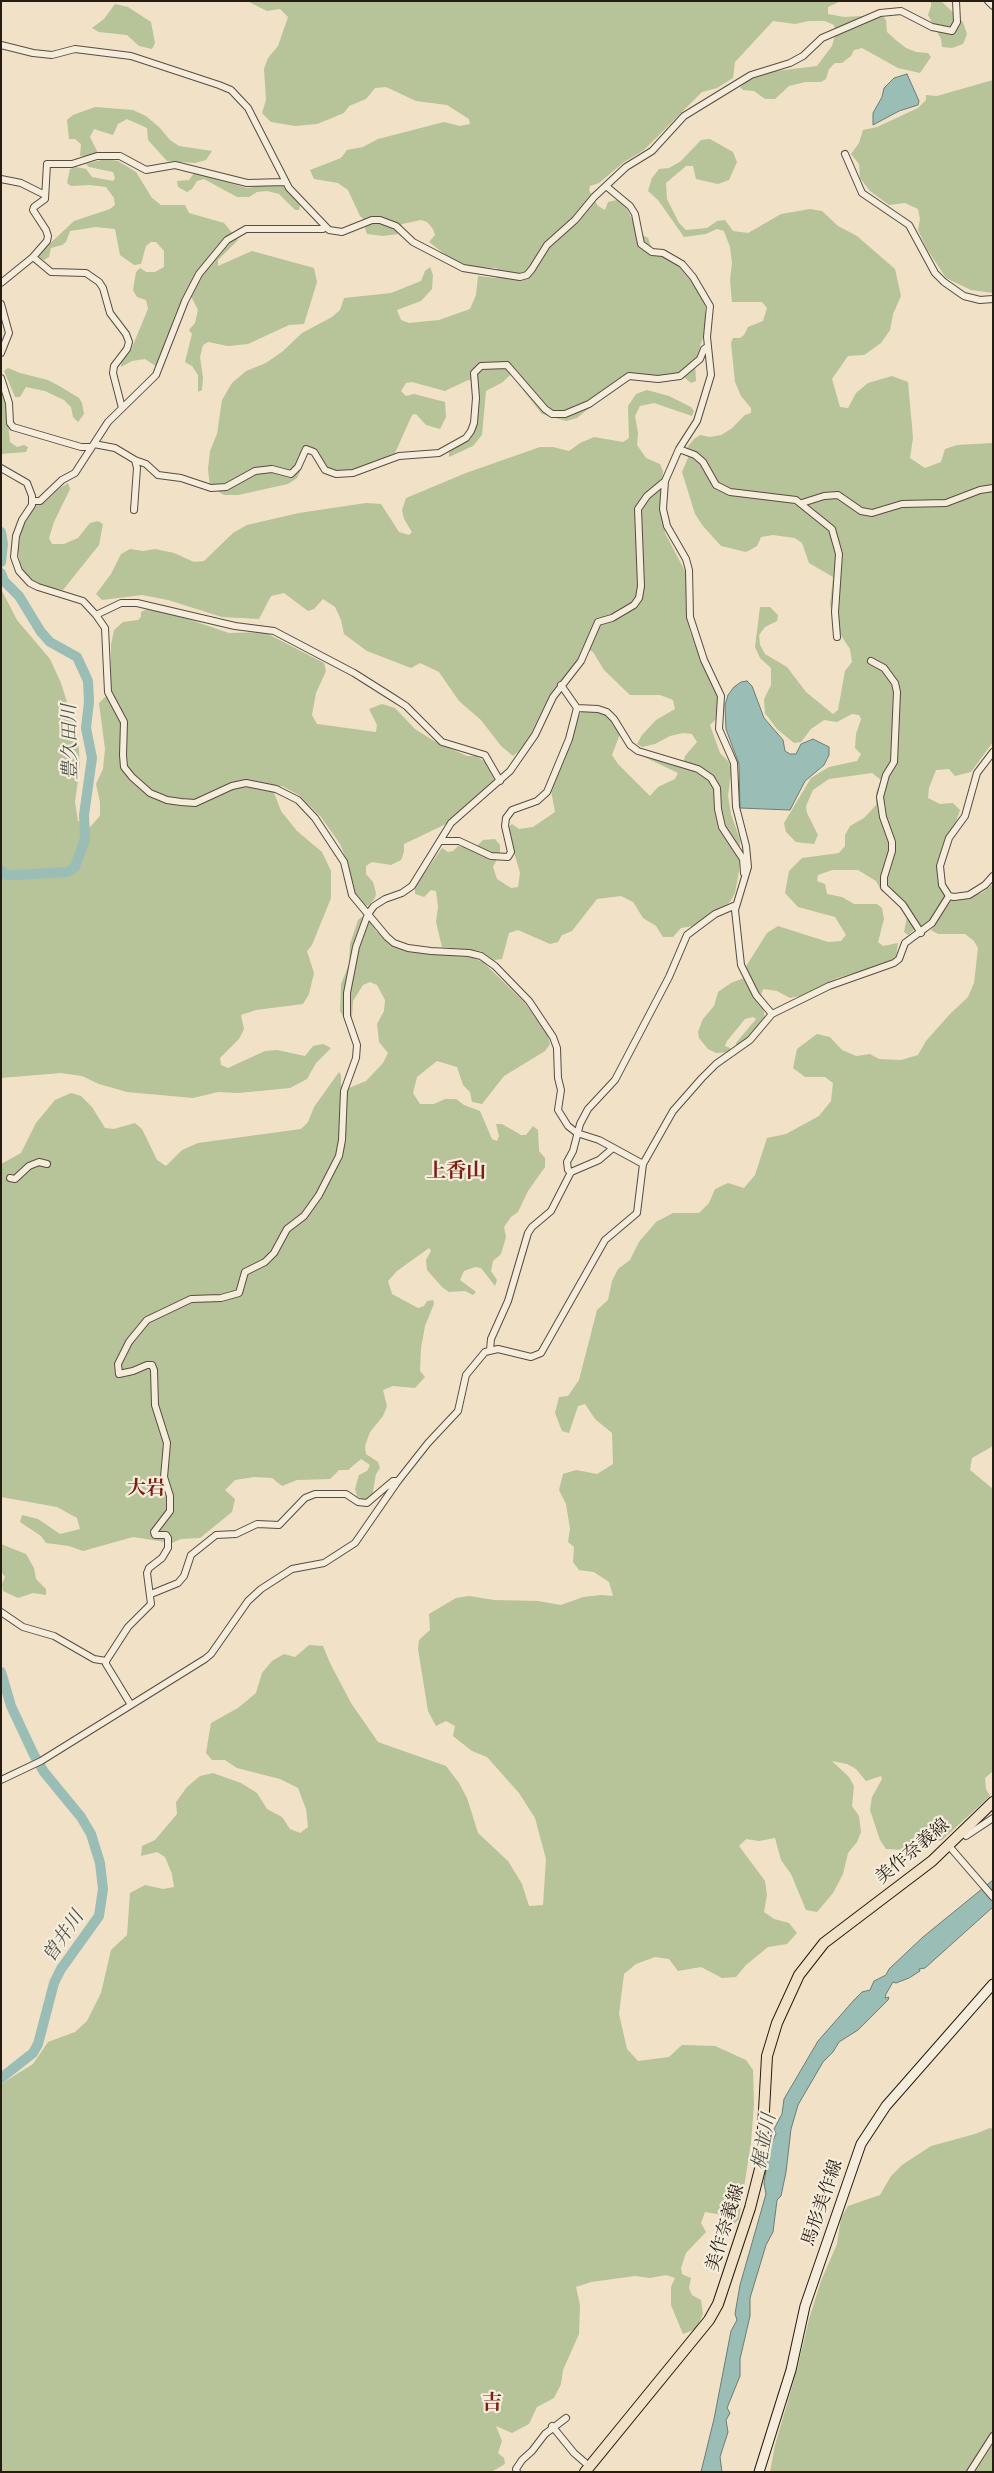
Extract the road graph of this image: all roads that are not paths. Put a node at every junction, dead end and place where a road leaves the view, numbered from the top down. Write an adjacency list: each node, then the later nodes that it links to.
1 (956, 1): 8 (street)
2 (988, 1): 3 (street)
3 (993, 6)
4 (1, 45): 7 (street)
5 (845, 154): 13 (street)
6 (1, 178): 9 (street)
7 (285, 182): 9 (street); 10 (street)
8 (606, 186): 10 (street); 15 (street)
9 (45, 195): 11 (street)
10 (325, 227): 18 (street)
11 (33, 257): 12 (street); 18 (street)
12 (1, 283)
13 (993, 299)
14 (1, 304): 16 (street)
15 (707, 347): 20 (street); 21 (street)
16 (1, 354)
17 (1, 378): 19 (street)
18 (122, 408): 19 (street)
19 (92, 446): 21 (street); 25 (street)
20 (679, 449): 23 (street); 26 (street)
21 (135, 460): 27 (street)
22 (1, 468): 25 (street)
23 (665, 481): 31 (street); 37 (street)
24 (993, 488): 26 (street)
25 (32, 501): 28 (street)
26 (802, 503): 29 (street)
27 (134, 510)
28 (96, 614): 34 (street); 40 (street)
29 (837, 637)
30 (871, 661): 41 (street)
31 (561, 685): 32 (street); 34 (street)
32 (577, 708): 35 (street); 37 (street)
33 (993, 752): 38 (street)
34 (500, 780): 35 (street)
35 (441, 841): 40 (street)
36 (993, 876): 38 (street)
37 (741, 890): 39 (street)
38 (949, 896): 41 (street)
39 (736, 905): 42 (street); 43 (street)
40 (368, 914): 43 (street); 51 (street)
41 (921, 933): 42 (street)
42 (772, 1014): 46 (street)
43 (577, 1133): 44 (street); 47 (street)
44 (613, 1148): 46 (street); 47 (street)
45 (47, 1164): 48 (street)
46 (644, 1164): 49 (street)
47 (571, 1172): 49 (street)
48 (10, 1178)
49 (490, 1350): 50 (street)
50 (398, 1481): 51 (street); 54 (street)
51 (151, 1594): 53 (street)
52 (1, 1612): 53 (street)
53 (106, 1661): 54 (street)
54 (132, 1705): 55 (street)
55 (1, 1780)
56 (993, 1802): 58 (main road, 美作奈義線)
57 (993, 1818): 58 (street)
58 (962, 1832): 59 (main road, 美作奈義線)
59 (949, 1846): 60 (street); 65 (main road, 美作奈義線)
60 (993, 1897)
61 (993, 1984): 67 (main road, 馬形美作線)
62 (566, 2418): 63 (street)
63 (552, 2426): 65 (street); 66 (street)
64 (993, 2436): 68 (street)
65 (587, 2469)
66 (517, 2472)
67 (759, 2472)
68 (970, 2472)

